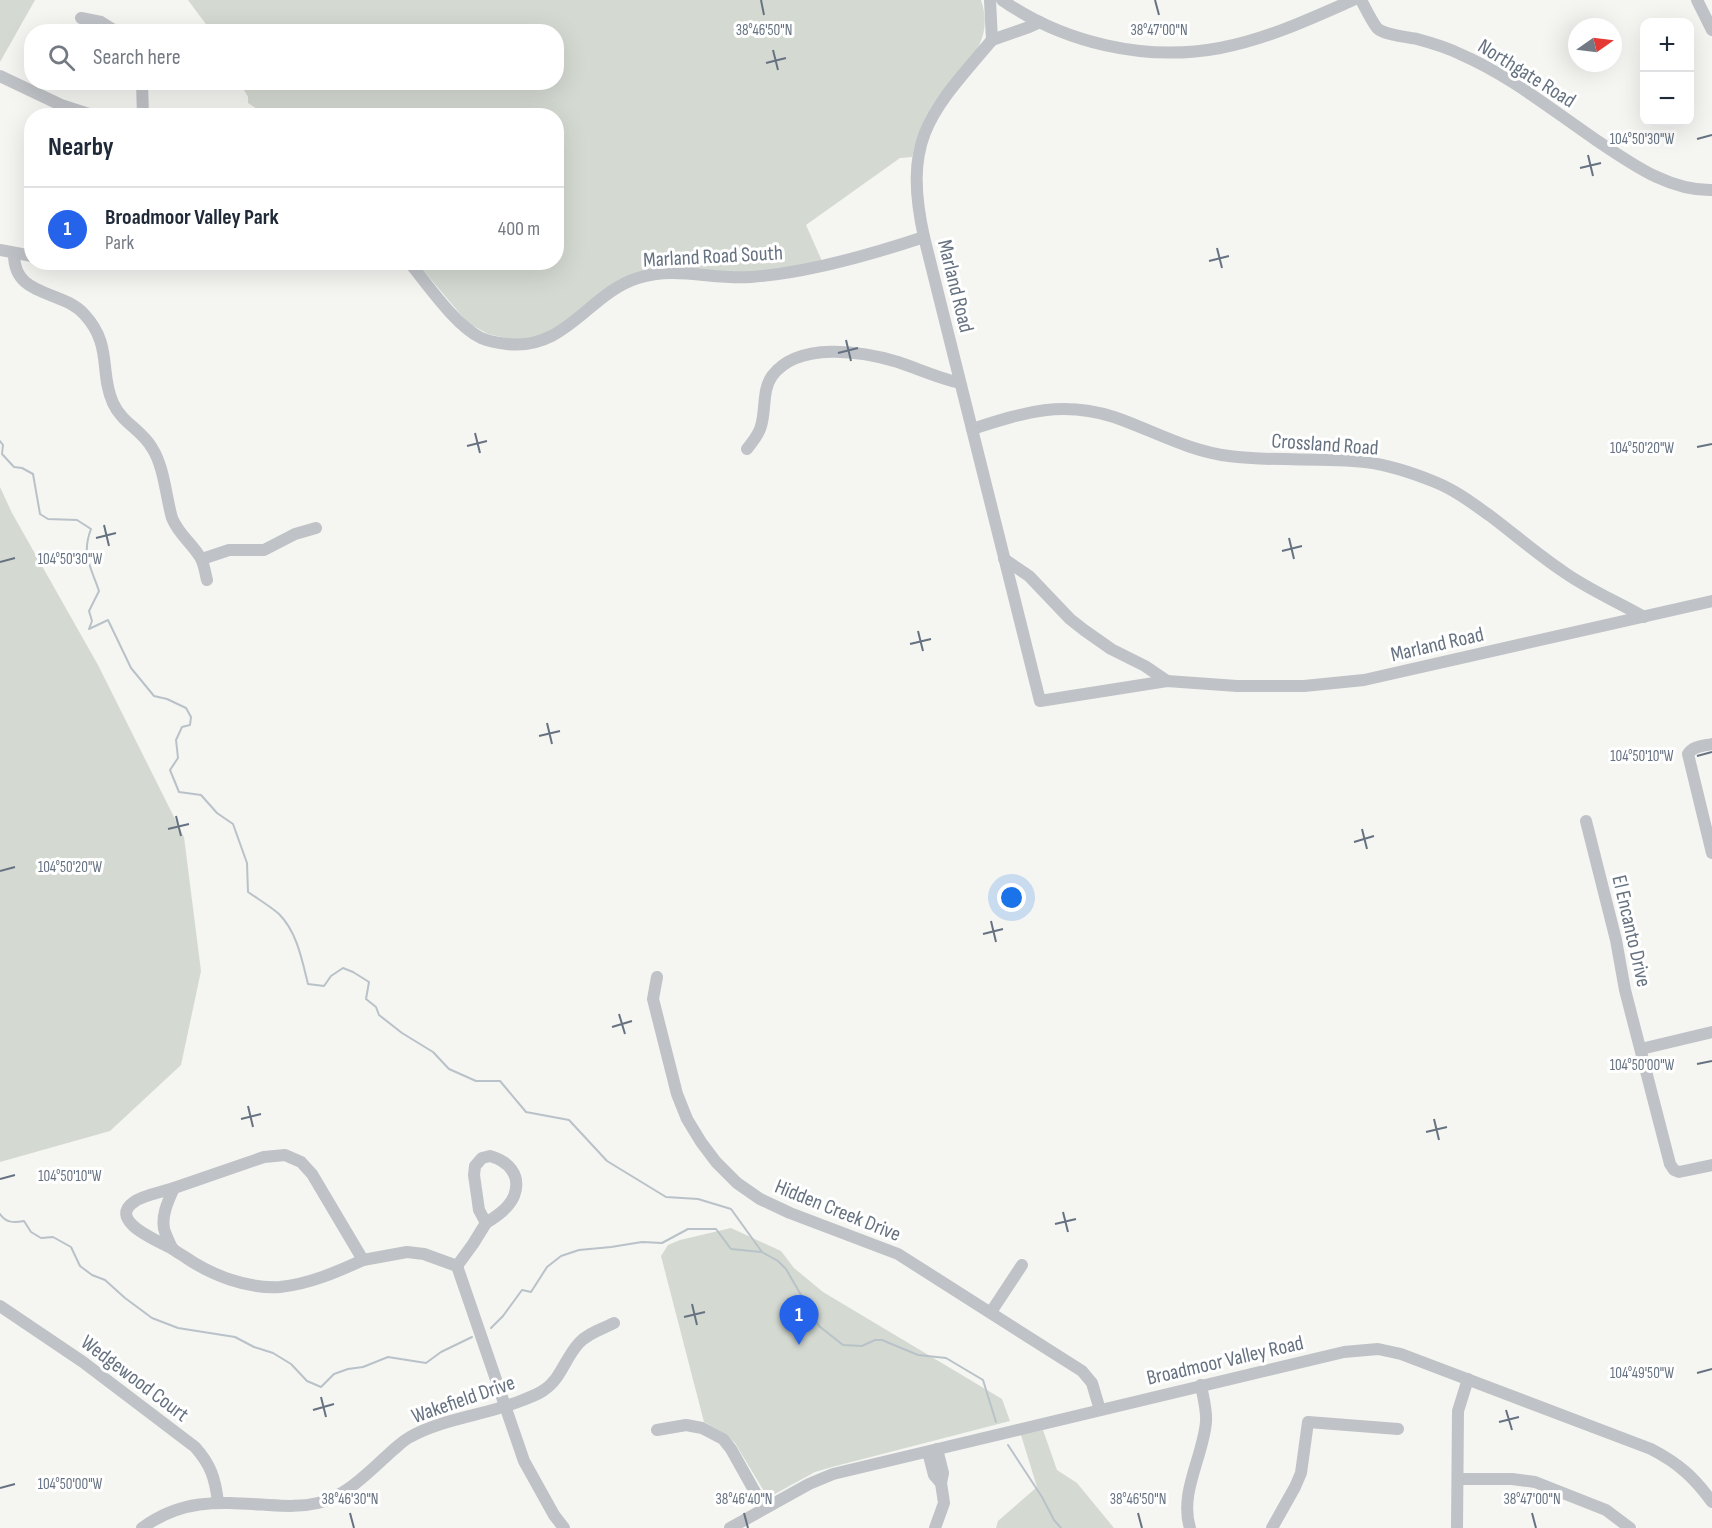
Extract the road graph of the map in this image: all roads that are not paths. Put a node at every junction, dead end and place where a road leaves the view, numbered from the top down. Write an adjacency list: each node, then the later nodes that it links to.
1 (990, 0): 10 (street)
2 (1002, 0): 7 (street)
3 (1353, 0): 7 (street)
4 (1361, 0): 17 (street, Northgate Road)
5 (1697, 0): 9 (street)
6 (81, 18): 8 (street)
7 (1040, 22): 10 (street)
8 (104, 24)
9 (1712, 30)
10 (992, 40): 18 (street, Marland Road)
11 (0, 76): 12 (street)
12 (24, 87)
13 (29, 90): 15 (street)
14 (142, 90): 16 (street)
15 (70, 108)
16 (143, 108)
17 (1712, 190)
18 (924, 237): 22 (street, Marland Road South); 23 (street, Marland Road)
19 (0, 250): 20 (street)
20 (14, 253): 21 (street); 27 (street)
21 (24, 255)
22 (416, 270)
23 (960, 383): 24 (street, Marland Road); 25 (street)
24 (972, 429): 28 (street, Marland Road); 31 (street, Crossland Road)
25 (747, 449)
26 (316, 528): 27 (street)
27 (202, 559): 29 (street)
28 (1004, 559): 32 (street, Marland Road); 32 (street, Marland Road)
29 (207, 580)
30 (1712, 601): 31 (street, Marland Road)
31 (1644, 617): 32 (street, Marland Road)
32 (1167, 681)
33 (1712, 744): 35 (street)
34 (1586, 821): 38 (street, El Encanto Drive)
35 (1712, 853)
36 (657, 977): 47 (street, Hidden Creek Drive)
37 (1712, 1032): 38 (street)
38 (1641, 1049): 39 (street, El Encanto Drive)
39 (1712, 1165)
40 (174, 1188): 42 (street); 42 (street); 43 (street)
41 (486, 1223): 41 (street); 45 (street)
42 (173, 1249): 43 (street)
43 (363, 1260): 45 (street)
44 (1022, 1265): 47 (street)
45 (457, 1266): 51 (street)
46 (0, 1306): 57 (street, Wedgewood Court)
47 (991, 1312): 52 (street, Hidden Creek Drive)
48 (614, 1323): 51 (street, Wakefield Drive)
49 (1468, 1379): 50 (street, Broadmoor Valley Road); 56 (street); 58 (street, Broadmoor Valley Road)
50 (1201, 1385): 52 (street, Broadmoor Valley Road); 64 (street)
51 (506, 1407): 57 (street, Wakefield Drive); 61 (street)
52 (1100, 1410): 55 (street, Broadmoor Valley Road)
53 (1398, 1429): 65 (street)
54 (657, 1430): 59 (street)
55 (933, 1450): 59 (street, Broadmoor Valley Road); 63 (street)
56 (1458, 1479): 66 (street); 67 (street)
57 (218, 1502): 60 (street, Wakefield Drive)
58 (1712, 1502)
59 (765, 1508): 62 (street, Broadmoor Valley Road)
60 (142, 1528)
61 (564, 1528)
62 (730, 1528)
63 (935, 1528)
64 (1190, 1528)
65 (1272, 1528)
66 (1457, 1528)
67 (1630, 1528)

